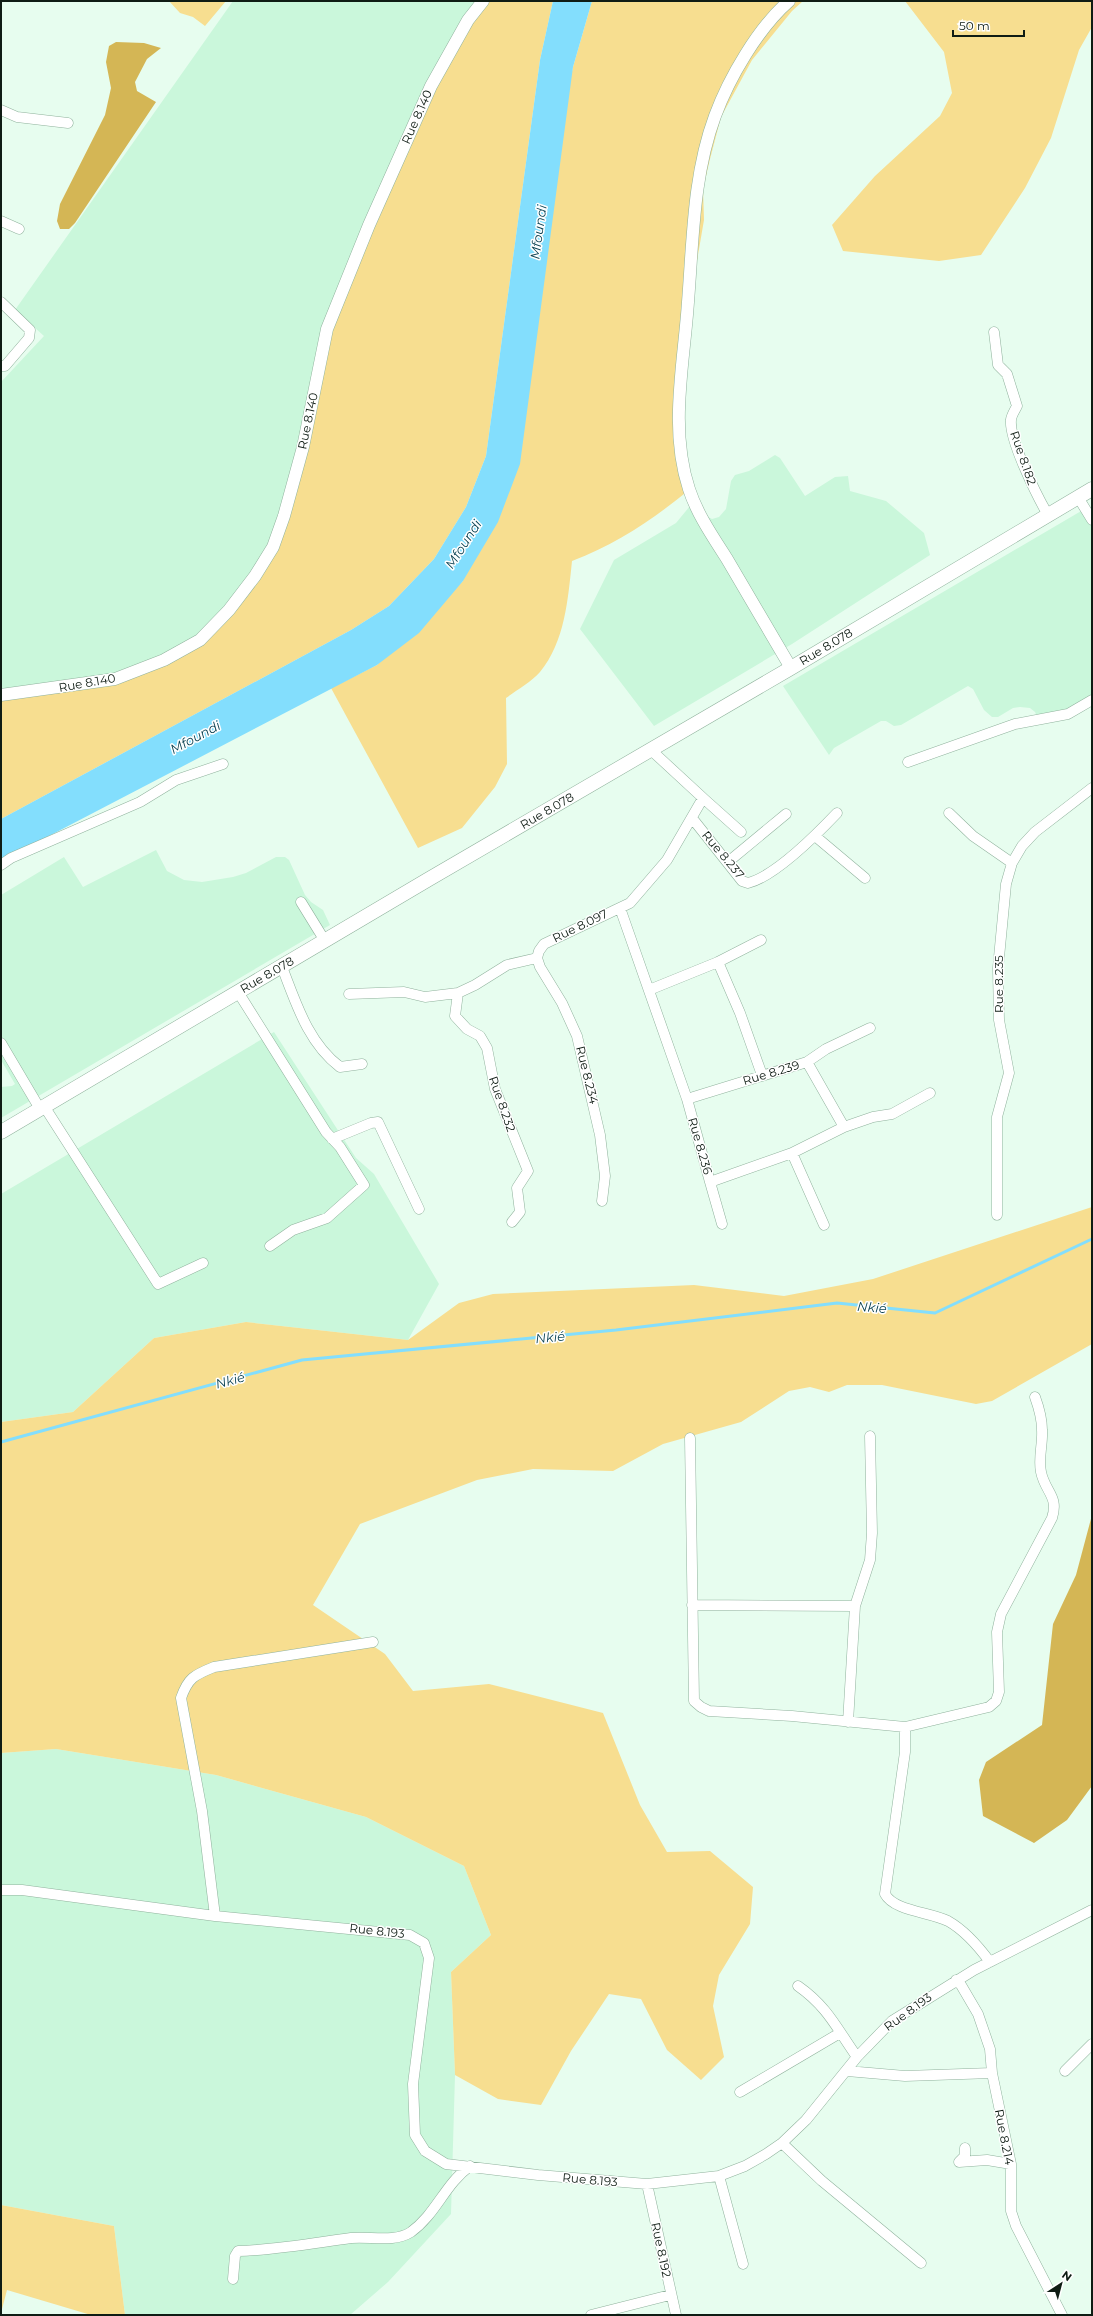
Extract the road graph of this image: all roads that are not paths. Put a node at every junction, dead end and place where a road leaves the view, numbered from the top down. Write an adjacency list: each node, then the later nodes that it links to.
1 (483, 1): 15 (main road, Rue 8.140)
2 (789, 1): 14 (main road)
3 (1, 110): 4 (street)
4 (68, 123)
5 (1, 221): 6 (street)
6 (19, 229)
7 (1, 302): 9 (street)
8 (994, 332): 12 (street, Rue 8.182)
9 (1, 366)
10 (1092, 489): 11 (highway, Rue 8.078)
11 (1078, 497): 12 (highway, Rue 8.078); 13 (street)
12 (1048, 515): 14 (highway, Rue 8.078)
13 (1092, 520)
14 (791, 668): 17 (highway, Rue 8.078)
15 (1, 695)
16 (1092, 700): 18 (street)
17 (651, 750): 21 (street); 35 (highway, Rue 8.078)
18 (908, 762)
19 (223, 764): 30 (street)
20 (1092, 788): 29 (street, Rue 8.235)
21 (703, 798): 25 (street, Rue 8.097); 26 (street)
22 (949, 813): 29 (street)
23 (786, 814): 28 (street)
24 (837, 814): 27 (street, Rue 8.237)
25 (692, 818): 28 (street, Rue 8.237); 33 (street, Rue 8.097)
26 (741, 832)
27 (815, 836): 28 (street, Rue 8.237); 31 (street)
28 (728, 862)
29 (1012, 863): 58 (street, Rue 8.235)
30 (1, 865)
31 (865, 878)
32 (301, 902): 35 (street)
33 (620, 908): 36 (street, Rue 8.097); 39 (street, Rue 8.236)
34 (761, 940): 37 (street)
35 (325, 941): 38 (highway, Rue 8.078)
36 (537, 958): 41 (street); 56 (street, Rue 8.234)
37 (718, 962): 39 (street); 47 (street)
38 (282, 967): 40 (highway, Rue 8.078); 46 (street)
39 (649, 990): 49 (street, Rue 8.236)
40 (238, 992): 50 (highway, Rue 8.078); 53 (street)
41 (458, 993): 42 (street); 59 (street, Rue 8.232)
42 (349, 994)
43 (870, 1028): 45 (street)
44 (1, 1043): 50 (street)
45 (807, 1062): 47 (street, Rue 8.239); 51 (street, Rue 8.239)
46 (362, 1064)
47 (762, 1076): 49 (street, Rue 8.239)
48 (930, 1093): 51 (street, Rue 8.236)
49 (687, 1099): 55 (street, Rue 8.236)
50 (42, 1108): 52 (highway, Rue 8.078); 63 (street)
51 (844, 1127): 54 (street, Rue 8.236)
52 (1, 1132)
53 (332, 1139): 57 (street); 62 (street)
54 (792, 1153): 55 (street, Rue 8.236); 61 (street)
55 (710, 1182): 60 (street)
56 (602, 1201)
57 (420, 1209)
58 (997, 1215)
59 (512, 1222)
60 (722, 1224)
61 (824, 1225)
62 (270, 1246)
63 (203, 1264)
64 (1035, 1397): 71 (street)
65 (870, 1436): 68 (street)
66 (690, 1438): 67 (street)
67 (692, 1605): 68 (street); 70 (street)
68 (855, 1606): 70 (street)
69 (373, 1642): 74 (street)
70 (848, 1722): 71 (street)
71 (905, 1727): 75 (street)
72 (1, 1890): 74 (street, Rue 8.193)
73 (1092, 1910): 75 (street, Rue 8.193)
74 (215, 1916): 88 (street, Rue 8.193)
75 (990, 1962): 76 (street, Rue 8.193)
76 (956, 1980): 80 (street, Rue 8.193); 83 (street, Rue 8.214)
77 (798, 1986): 78 (street)
78 (840, 2033): 80 (street); 84 (street)
79 (1092, 2044): 82 (street)
80 (857, 2057): 81 (street, Rue 8.193)
81 (846, 2071): 83 (street); 85 (street, Rue 8.193)
82 (1065, 2071)
83 (992, 2074): 87 (street, Rue 8.214)
84 (740, 2092)
85 (782, 2143): 89 (street, Rue 8.193); 91 (street)
86 (965, 2148): 87 (street)
87 (1011, 2164): 97 (street, Rue 8.214)
88 (470, 2166): 90 (street, Rue 8.193); 93 (street)
89 (719, 2176): 90 (street, Rue 8.193); 92 (street)
90 (647, 2184): 94 (street, Rue 8.192)
91 (921, 2263)
92 (744, 2264)
93 (233, 2279)
94 (670, 2295): 95 (street); 96 (street, Rue 8.192)
95 (596, 2314)
96 (676, 2315)
97 (1062, 2315)

